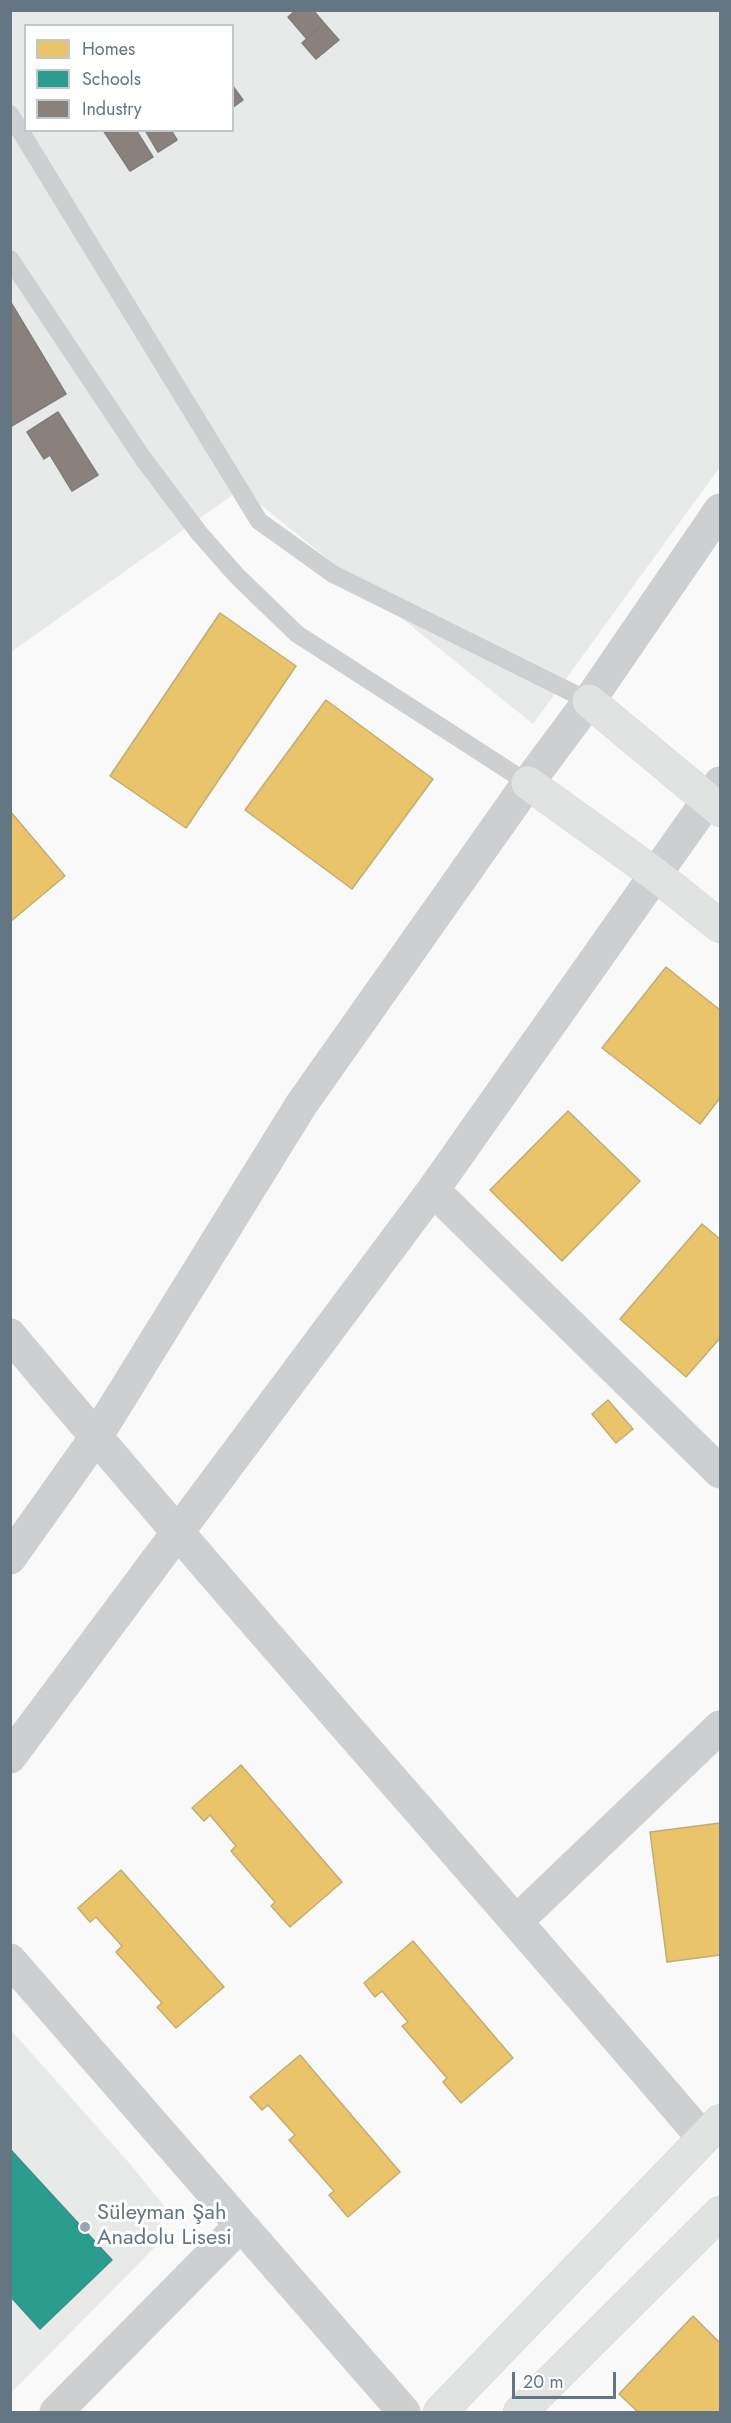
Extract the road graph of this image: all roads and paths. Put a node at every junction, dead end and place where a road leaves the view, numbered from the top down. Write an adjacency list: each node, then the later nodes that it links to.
1 (10, 114): 4 (lane)
2 (10, 259): 5 (lane)
3 (720, 510): 4 (street)
4 (589, 701): 5 (street); 6 (street)
5 (528, 783): 7 (street); 11 (street)
6 (716, 798): 7 (street)
7 (656, 875): 8 (street); 9 (street)
8 (720, 926)
9 (433, 1190): 12 (street); 13 (street)
10 (10, 1335): 11 (street)
11 (96, 1437): 13 (street); 14 (street)
12 (720, 1472)
13 (178, 1533): 16 (street); 17 (street)
14 (10, 1558)
15 (720, 1727): 17 (street)
16 (10, 1757)
17 (517, 1921): 19 (street)
18 (10, 1960): 21 (street)
19 (712, 2129): 24 (street)
20 (720, 2212): 25 (street)
21 (241, 2225): 22 (street); 23 (street)
22 (56, 2412)
23 (404, 2412)
24 (440, 2412)
25 (520, 2412)

